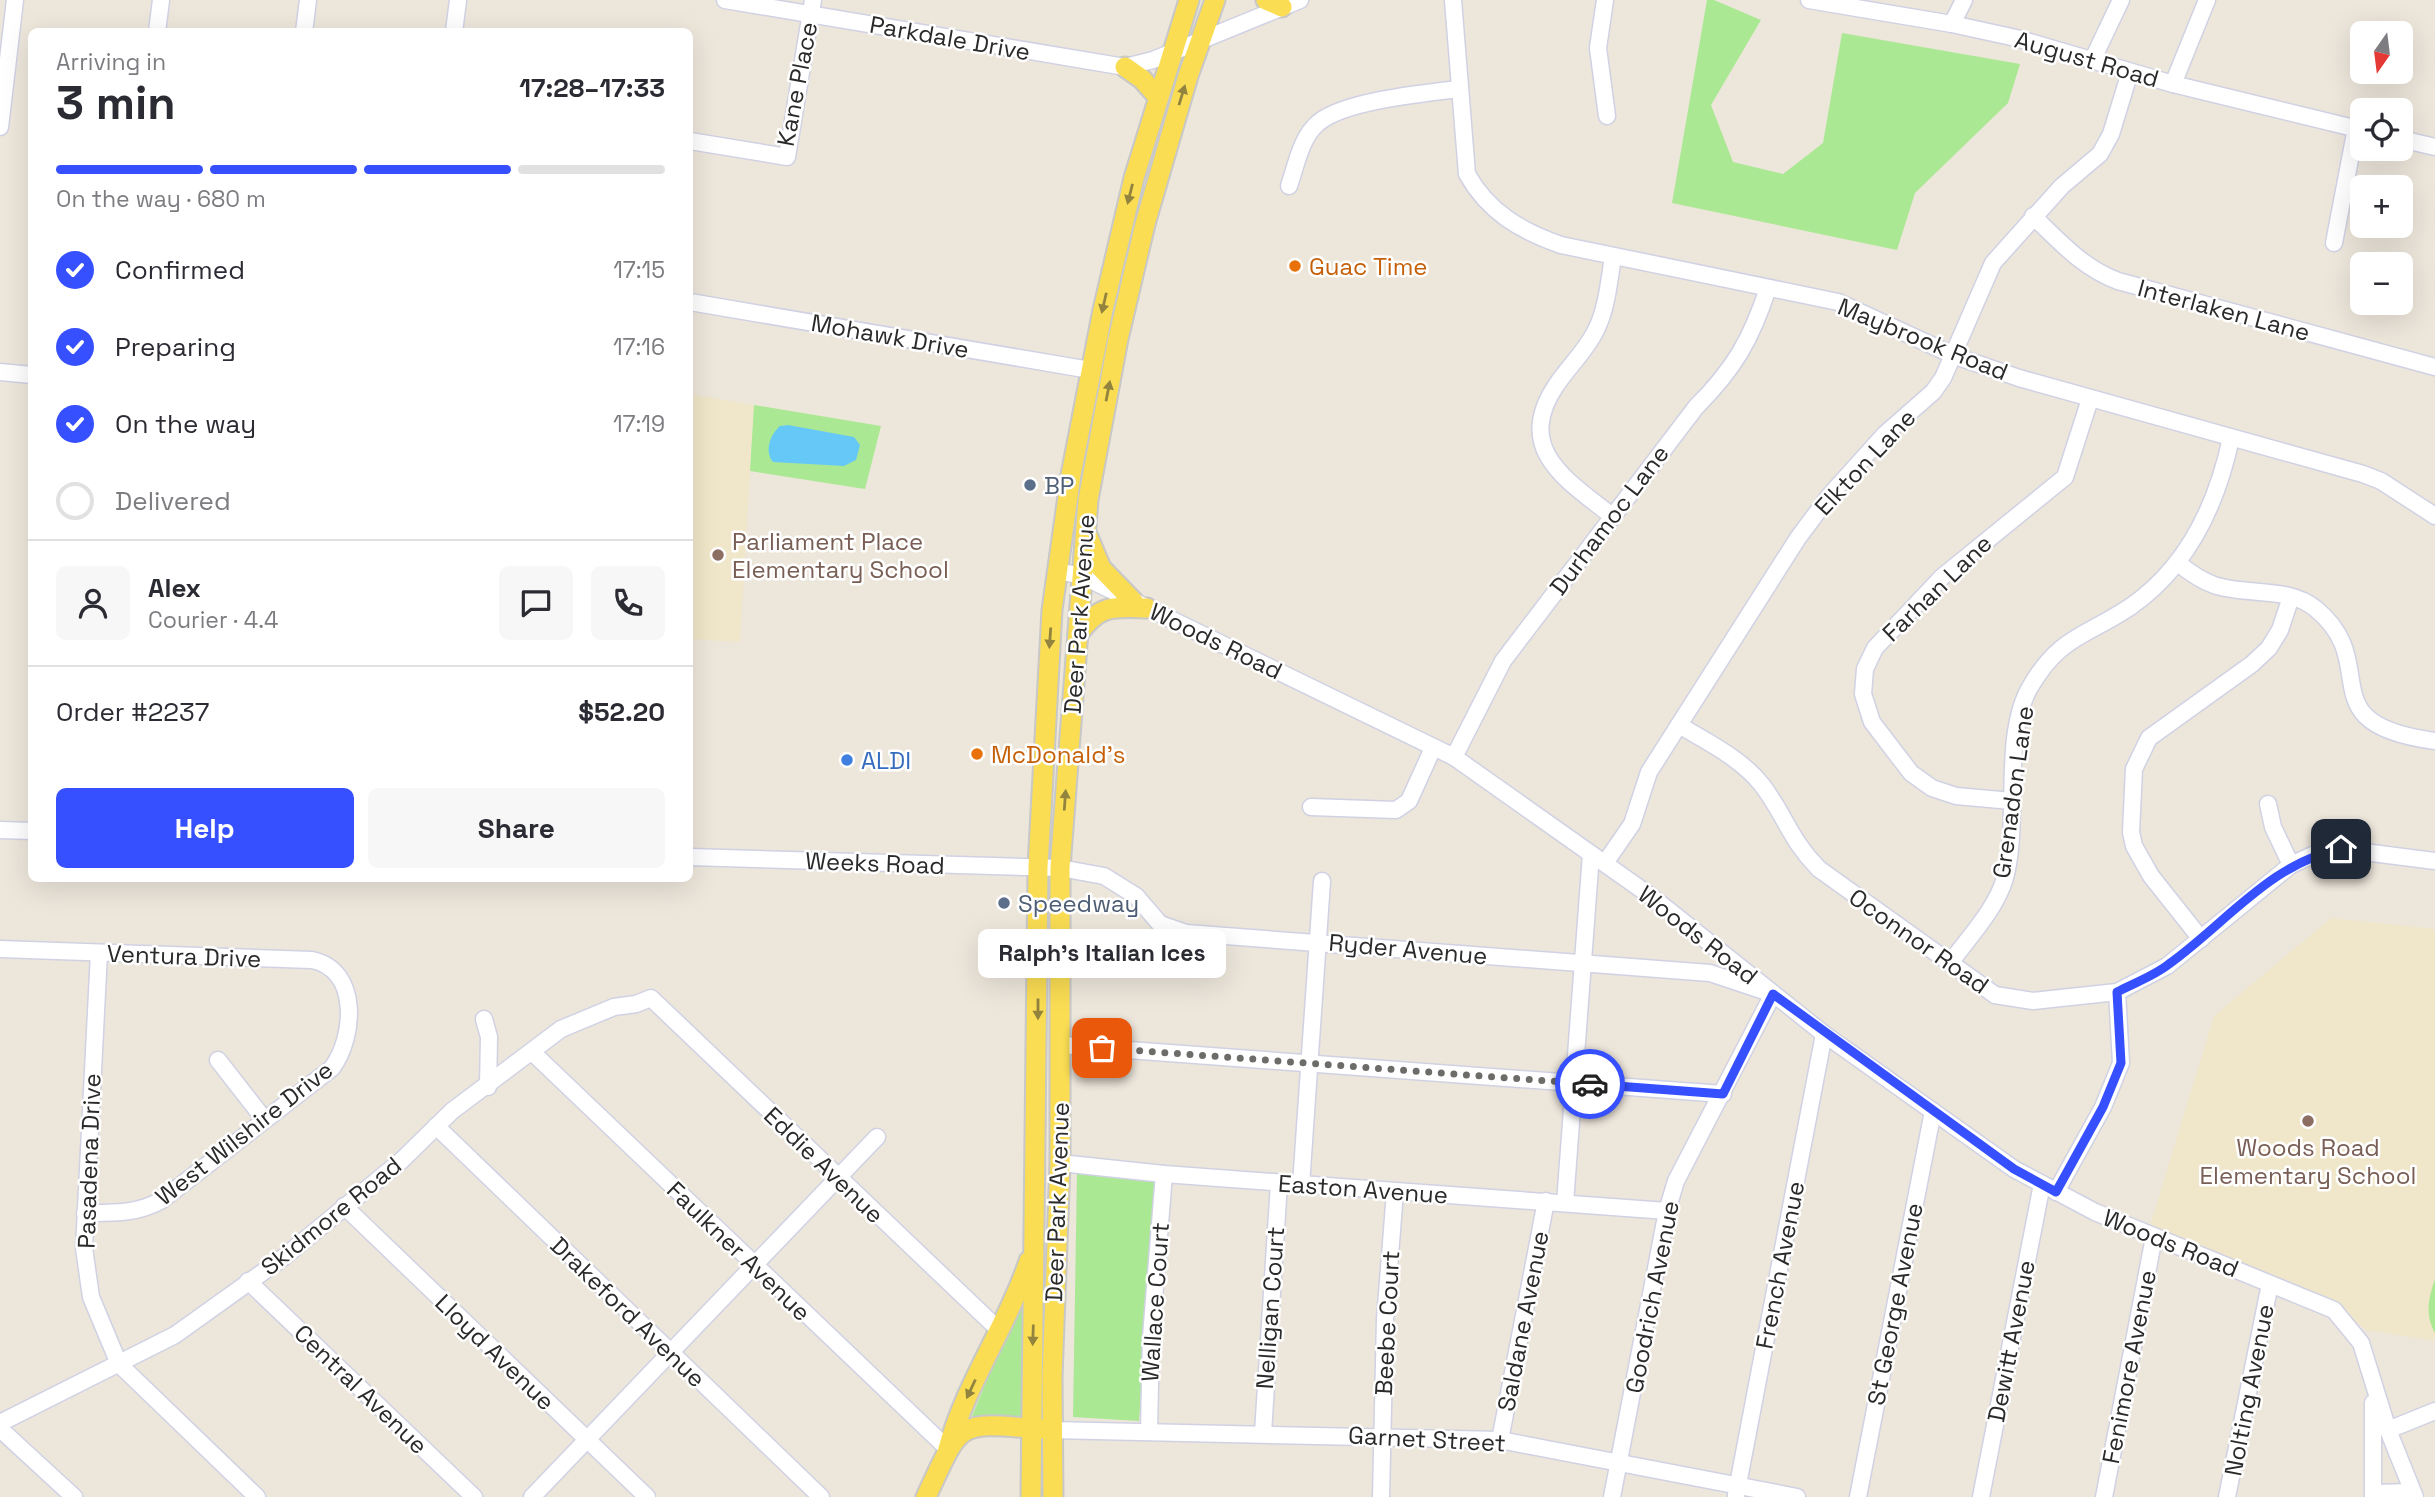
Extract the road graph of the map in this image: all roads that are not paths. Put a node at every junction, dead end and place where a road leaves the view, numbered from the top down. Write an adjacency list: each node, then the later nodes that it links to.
1 (15, 0): 29 (street)
2 (161, 0): 17 (street)
3 (308, 0): 18 (street)
4 (458, 0): 19 (street)
5 (725, 0): 15 (street, Parkdale Drive)
6 (1189, 0): 21 (main road, Deer Park Avenue)
7 (1215, 0): 20 (main road, Deer Park Avenue)
8 (1453, 0): 26 (street, Maybrook Road)
9 (1605, 0): 28 (street)
10 (1964, 0): 16 (street)
11 (2121, 0): 22 (street)
12 (2207, 0): 25 (street)
13 (1816, 1): 16 (street, August Road)
14 (1282, 2): 20 (street)
15 (812, 7): 23 (street, Parkdale Drive); 31 (street, Kane Place)
16 (1952, 24): 22 (street, August Road)
17 (158, 28)
18 (304, 28)
19 (454, 28)
20 (1201, 41): 21 (street); 50 (main road, Deer Park Avenue, one-way to 20)
21 (1172, 52): 23 (street, Parkdale Drive); 27 (main road, Deer Park Avenue)
22 (2092, 61): 24 (street, August Road)
23 (1125, 67): 27 (main road)
24 (2130, 72): 25 (street, August Road); 36 (street, Elkton Lane)
25 (2173, 84): 30 (street, August Road)
26 (1459, 89): 35 (street); 38 (street, Maybrook Road)
27 (1158, 97): 43 (main road, Deer Park Avenue, one-way to 43)
28 (1606, 116)
29 (0, 127)
30 (2350, 127)
31 (693, 141)
32 (2413, 142): 33 (street)
33 (2435, 147)
34 (2352, 161): 37 (street)
35 (1289, 186)
36 (2034, 216): 41 (street, Elkton Lane); 42 (street, Interlaken Lane)
37 (2334, 243)
38 (1613, 257): 39 (street, Maybrook Road); 48 (street)
39 (1768, 288): 41 (street, Maybrook Road); 48 (street, Durhamoc Lane)
40 (693, 303): 43 (street, Mohawk Drive)
41 (1955, 356): 46 (street, Maybrook Road); 57 (street, Elkton Lane)
42 (2435, 367)
43 (1090, 370): 52 (main road, Deer Park Avenue)
44 (0, 372): 45 (street)
45 (28, 375)
46 (2090, 399): 47 (street, Maybrook Road); 61 (street, Farhan Lane)
47 (2231, 438): 49 (street, Maybrook Road); 51 (street, Grenadon Lane)
48 (1612, 516): 60 (street, Durhamoc Lane)
49 (2435, 516)
50 (1086, 526): 53 (main road, Deer Park Avenue); 55 (main road)
51 (2178, 563): 54 (street); 61 (street, Grenadon Lane)
52 (1059, 571): 53 (street, Woods Road); 70 (main road, Deer Park Avenue, one-way to 70)
53 (1082, 576): 55 (street, Woods Road); 56 (main road, Deer Park Avenue)
54 (2291, 597): 58 (street); 73 (street)
55 (1140, 604): 56 (main road); 59 (street, Woods Road)
56 (1077, 634): 71 (main road, Deer Park Avenue, one-way to 56)
57 (1679, 725): 67 (street, Elkton Lane); 78 (street, Oconnor Road)
58 (2435, 741)
59 (1433, 748): 60 (street, Woods Road); 63 (street)
60 (1454, 757): 67 (street, Woods Road)
61 (2012, 801): 78 (street, Grenadon Lane)
62 (2269, 804): 69 (street)
63 (1311, 807)
64 (0, 830): 65 (street)
65 (28, 831)
66 (693, 856): 70 (street, Weeks Road)
67 (1598, 859): 77 (street); 80 (street, Woods Road)
68 (2435, 861): 69 (street, Oconnor Road)
69 (2291, 865): 73 (street, Oconnor Road)
70 (1038, 867): 71 (street, Weeks Road); 109 (main road, Deer Park Avenue, one-way to 109)
71 (1060, 868): 74 (street, Ryder Avenue); 85 (main road, Deer Park Avenue)
72 (1322, 881): 74 (street)
73 (2201, 939): 79 (street, Oconnor Road)
74 (1319, 942): 77 (street, Ryder Avenue); 88 (street)
75 (0, 949): 76 (street, Ventura Drive)
76 (99, 953): 81 (street, Ventura Drive); 107 (street, Pasadena Drive)
77 (1583, 963): 80 (street, Ryder Avenue); 89 (street)
78 (1950, 963): 79 (street, Oconnor Road)
79 (2117, 992): 101 (street, Dewitt Avenue)
80 (1773, 994): 84 (street, Woods Road); 91 (street, Goodrich Avenue)
81 (348, 996): 93 (street, West Wilshire Drive)
82 (651, 998): 86 (street, Skidmore Road); 98 (street, Eddie Avenue)
83 (484, 1019): 90 (street)
84 (1824, 1034): 92 (street, Woods Road); 130 (street, French Avenue)
85 (1061, 1045): 88 (street); 96 (main road, Deer Park Avenue)
86 (532, 1052): 90 (street, Skidmore Road); 110 (street, Faulkner Avenue)
87 (218, 1060): 93 (street)
88 (1310, 1063): 89 (street); 100 (street)
89 (1574, 1083): 91 (street); 104 (street)
90 (488, 1087): 94 (street, Skidmore Road)
91 (1723, 1094): 106 (street, Goodrich Avenue)
92 (1933, 1111): 101 (street, Woods Road); 145 (street, St George Avenue)
93 (264, 1119): 107 (street, West Wilshire Drive)
94 (436, 1126): 105 (street, Skidmore Road); 114 (street, Drakeford Avenue)
95 (877, 1137): 98 (street)
96 (1060, 1163): 97 (street, Easton Avenue); 121 (main road, Deer Park Avenue)
97 (1164, 1174): 99 (street, Easton Avenue); 123 (street, Wallace Court)
98 (838, 1178): 110 (street); 113 (street, Eddie Avenue)
99 (1279, 1183): 100 (street, Easton Avenue); 124 (street, Nelligan Court)
100 (1301, 1185): 102 (street, Easton Avenue)
101 (2049, 1188): 108 (street, Woods Road); 146 (street, Dewitt Avenue)
102 (1395, 1192): 103 (street, Easton Avenue); 125 (street, Beebe Court)
103 (1546, 1202): 104 (street, Easton Avenue); 127 (street, Saldane Avenue)
104 (1564, 1203): 106 (street, Easton Avenue)
105 (344, 1206): 111 (street, Skidmore Road); 126 (street, Lloyd Avenue)
106 (1667, 1211): 129 (street, Goodrich Avenue)
107 (85, 1213): 115 (street, Pasadena Drive)
108 (2154, 1237): 112 (street, Woods Road); 147 (street, Fenimore Avenue)
109 (1036, 1238): 113 (main road); 119 (main road, Deer Park Avenue, one-way to 119)
110 (754, 1265): 114 (street); 128 (street, Faulkner Avenue)
111 (248, 1281): 115 (street, Skidmore Road); 135 (street, Central Avenue)
112 (2270, 1284): 116 (street, Woods Road); 148 (street, Nolting Avenue)
113 (999, 1330): 128 (main road, one-way to 128)
114 (670, 1353): 126 (street); 138 (street, Drakeford Avenue)
115 (119, 1364): 118 (street, Skidmore Road); 134 (street)
116 (2372, 1383): 122 (street, Woods Road); 132 (street)
117 (2435, 1411): 122 (street)
118 (0, 1423)
119 (1029, 1428): 121 (main road); 128 (main road); 140 (main road, Deer Park Avenue)
120 (0, 1429): 133 (street)
121 (1051, 1430): 123 (street, Garnet Street); 141 (main road, Deer Park Avenue)
122 (2388, 1430): 131 (street, Woods Road)
123 (1149, 1431): 124 (street, Garnet Street)
124 (1263, 1433): 125 (street, Garnet Street)
125 (1382, 1436): 127 (street, Garnet Street); 142 (street, Beebe Court)
126 (586, 1439): 136 (street); 137 (street, Lloyd Avenue)
127 (1500, 1440): 129 (street, Garnet Street)
128 (948, 1449): 139 (main road)
129 (1619, 1464): 130 (street, Garnet Street); 143 (street, Goodrich Avenue)
130 (1736, 1492): 144 (street, Garnet Street)
131 (2413, 1494): 132 (street)
132 (2374, 1495)
133 (74, 1497)
134 (257, 1497)
135 (474, 1497)
136 (531, 1497)
137 (647, 1497)
138 (821, 1497)
139 (926, 1497)
140 (1031, 1497)
141 (1053, 1497)
142 (1381, 1497)
143 (1612, 1497)
144 (1797, 1497)
145 (1858, 1497)
146 (1981, 1497)
147 (2104, 1497)
148 (2227, 1497)

